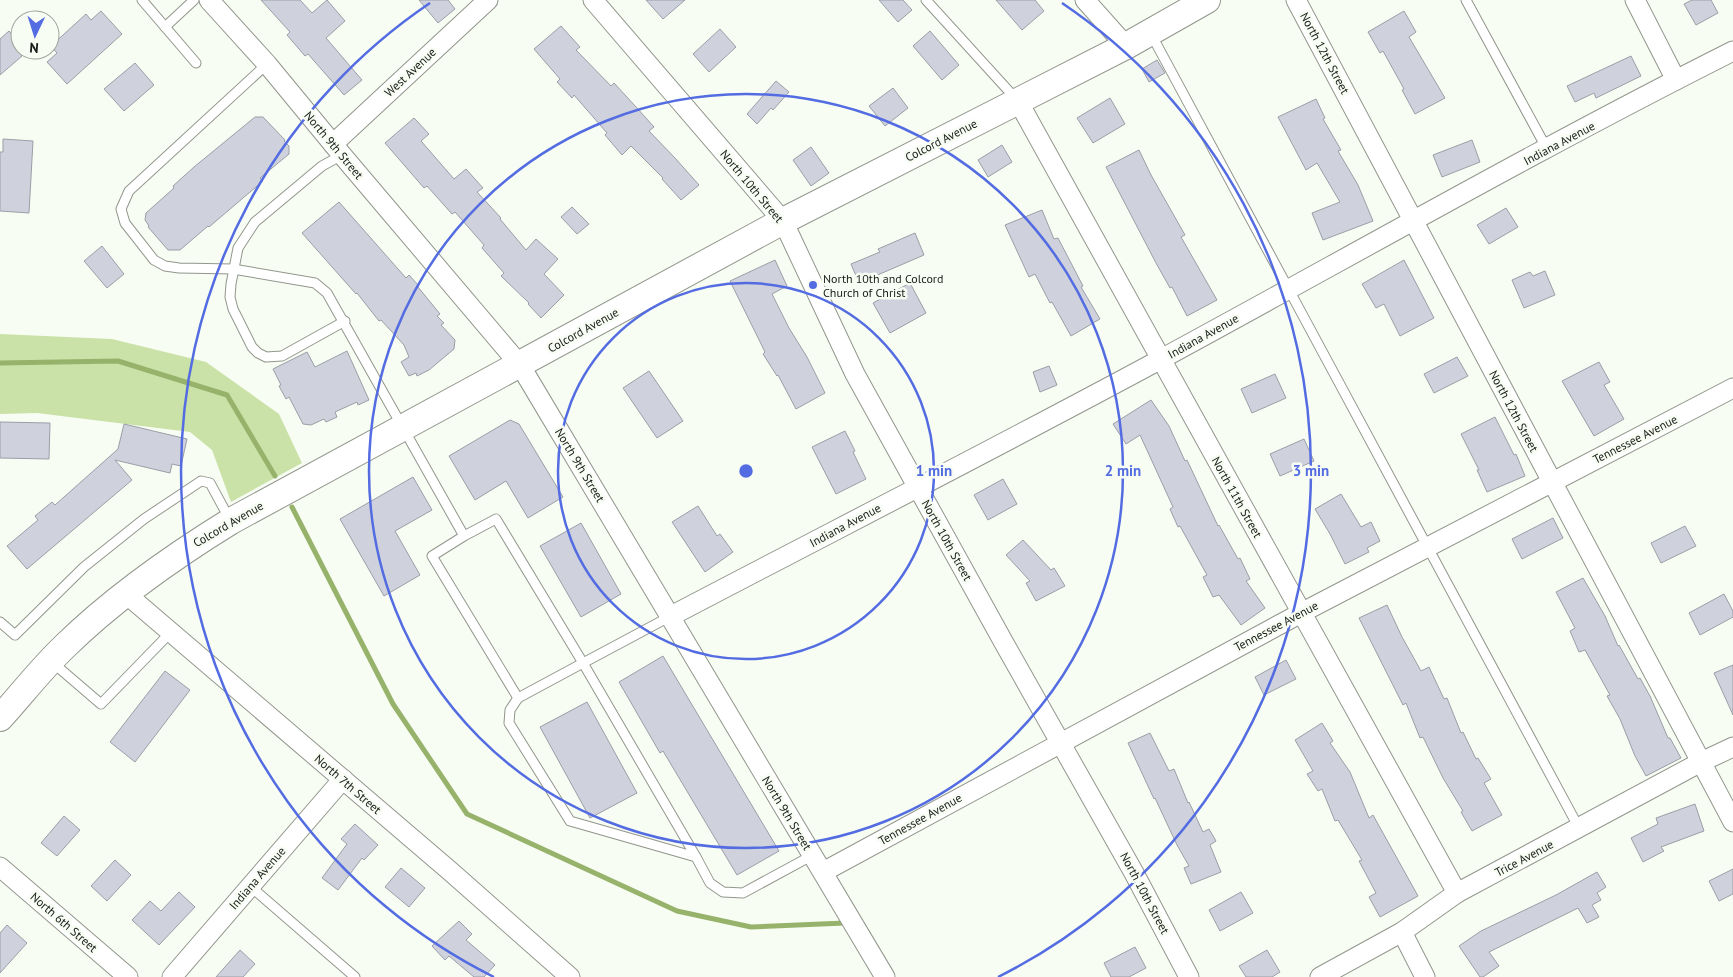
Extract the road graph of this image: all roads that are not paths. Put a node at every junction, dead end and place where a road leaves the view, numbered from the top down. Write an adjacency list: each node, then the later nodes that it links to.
1 (142, 0): 12 (lane)
2 (194, 0): 12 (lane)
3 (209, 0): 17 (street, North 9th Street)
4 (488, 0): 20 (street, West Avenue)
5 (593, 0): 23 (street, North 10th Street)
6 (926, 0): 19 (lane)
7 (1085, 0): 14 (street)
8 (1207, 0): 13 (street, Colcord Avenue)
9 (1296, 0): 22 (street, North 12th Street)
10 (1466, 0): 21 (lane)
11 (1635, 0): 18 (street)
12 (165, 27): 16 (lane)
13 (1150, 32): 14 (street, Colcord Avenue); 25 (lane)
14 (1126, 46): 19 (street, Colcord Avenue)
15 (1733, 51): 18 (street, Indiana Avenue)
16 (196, 63)
17 (268, 64): 20 (street, North 9th Street); 24 (lane)
18 (1676, 80): 21 (street, Indiana Avenue)
19 (1018, 101): 23 (street, Colcord Avenue); 27 (street, North 11th Street)
20 (337, 149): 24 (lane); 28 (street, North 9th Street)
21 (1547, 149): 22 (street, Indiana Avenue)
22 (1413, 220): 25 (street, Indiana Avenue); 31 (street, North 12th Street)
23 (783, 221): 28 (street, Colcord Avenue); 32 (street, North 10th Street)
24 (233, 269): 26 (lane); 26 (lane)
25 (1288, 289): 27 (street, Indiana Avenue); 35 (lane)
26 (345, 322): 30 (lane)
27 (1161, 359): 32 (street, Indiana Avenue); 37 (street, North 11th Street)
28 (520, 365): 30 (street, Colcord Avenue); 38 (street, North 9th Street)
29 (1733, 388): 31 (street, Tennessee Avenue)
30 (404, 427): 33 (street, Colcord Avenue); 34 (lane)
31 (1552, 482): 35 (street, Tennessee Avenue); 47 (street, North 12th Street)
32 (918, 487): 38 (street, Indiana Avenue); 45 (street, North 10th Street)
33 (231, 521): 36 (street, Colcord Avenue); 39 (lane)
34 (464, 536): 42 (lane); 43 (lane)
35 (1429, 546): 37 (street, Tennessee Avenue); 50 (lane)
36 (125, 593): 40 (street, North 7th Street); 41 (street, Colcord Avenue)
37 (1301, 612): 45 (street, Tennessee Avenue); 56 (street, North 11th Street)
38 (670, 616): 42 (lane); 51 (street, North 9th Street)
39 (0, 622)
40 (171, 632): 41 (lane); 48 (street, North 7th Street)
41 (51, 661): 44 (street, Colcord Avenue)
42 (582, 663): 43 (lane); 52 (lane)
43 (518, 698): 52 (lane)
44 (0, 718)
45 (1061, 743): 54 (street, Tennessee Avenue); 63 (street, North 10th Street)
46 (1733, 747): 47 (street, Trice Avenue)
47 (1701, 762): 49 (street, North 12th Street); 50 (street, Trice Avenue)
48 (344, 779): 55 (street, Indiana Avenue); 61 (street, North 7th Street)
49 (1733, 822)
50 (1579, 828): 56 (street, Trice Avenue)
51 (812, 855): 52 (lane); 54 (street, North 9th Street)
52 (696, 857)
53 (0, 867): 58 (street, North 6th Street)
54 (823, 872): 62 (street, North 9th Street)
55 (250, 886): 59 (street, Indiana Avenue); 60 (lane)
56 (1457, 893): 57 (street, Trice Avenue)
57 (1402, 932): 64 (street, Trice Avenue); 65 (street)
58 (128, 977)
59 (172, 977)
60 (355, 977)
61 (570, 977)
62 (885, 977)
63 (1189, 977)
64 (1320, 977)
65 (1425, 977)

